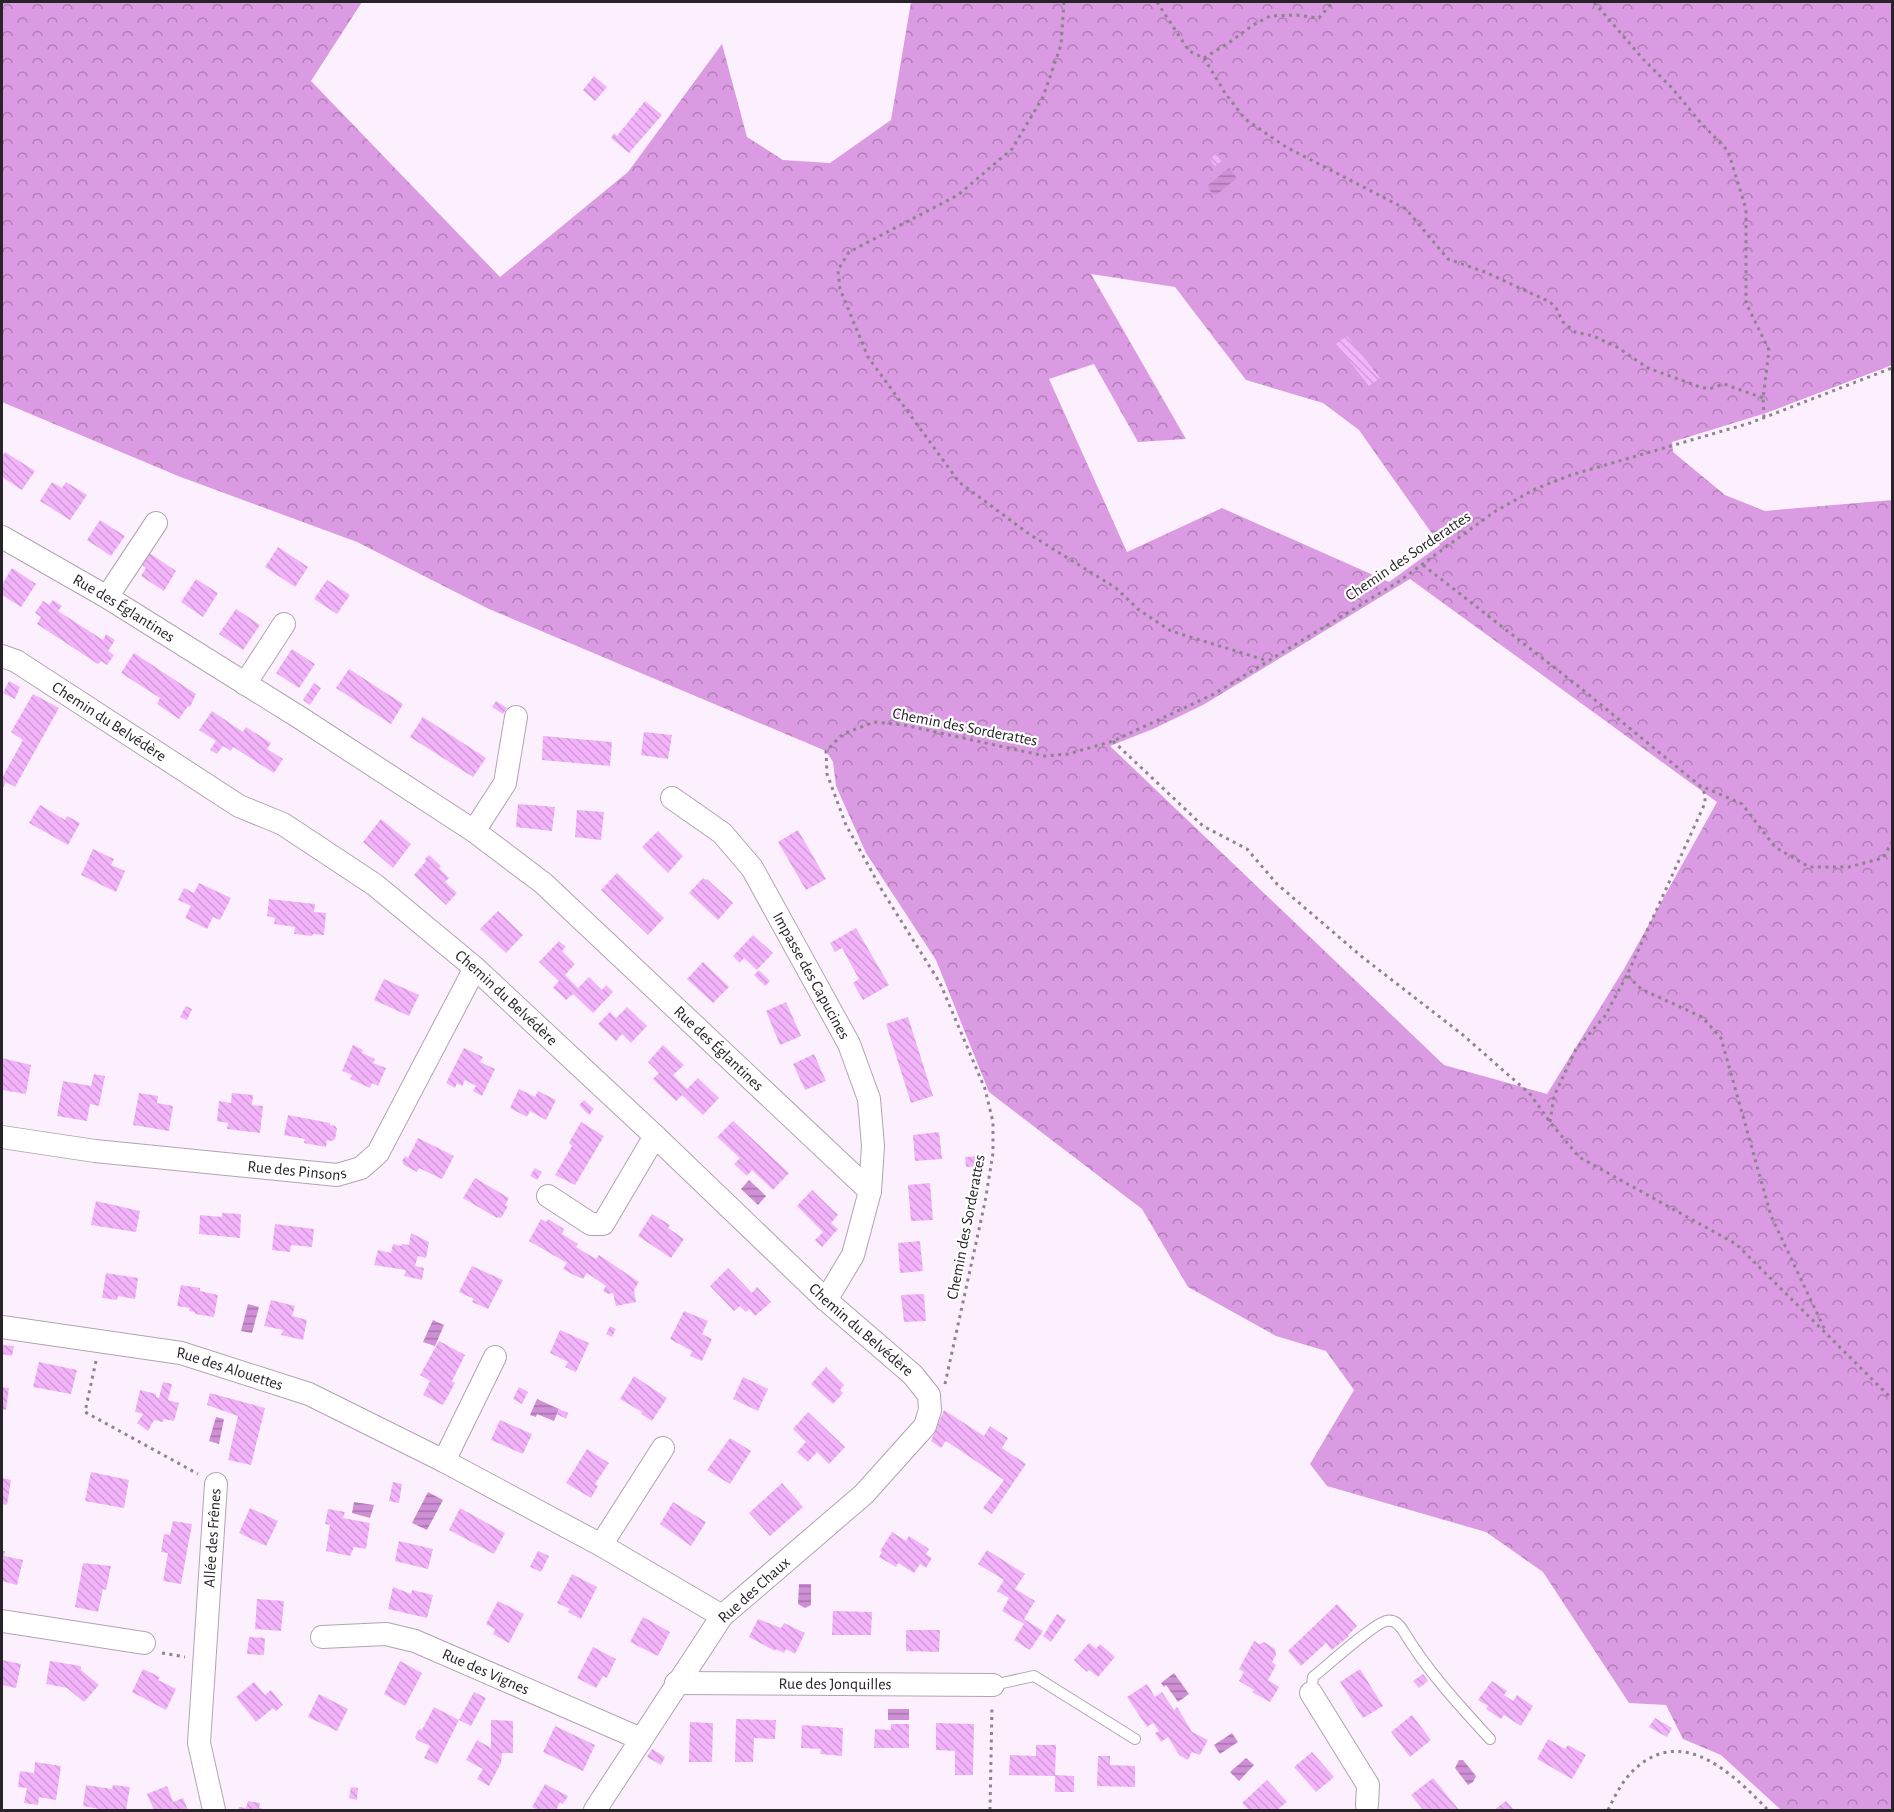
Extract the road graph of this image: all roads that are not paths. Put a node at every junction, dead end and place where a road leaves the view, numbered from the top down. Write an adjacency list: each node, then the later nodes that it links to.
1 (156, 522): 3 (street)
2 (2, 537): 3 (street, Rue des Églantines)
3 (107, 597): 6 (street, Rue des Églantines)
4 (284, 624): 6 (street)
5 (2, 656): 10 (street, Chemin du Belvédère)
6 (244, 684): 9 (street, Rue des Églantines)
7 (516, 717): 9 (street)
8 (672, 798): 13 (street, Impasse des Capucines)
9 (474, 831): 13 (street, Rue des Églantines)
10 (475, 969): 11 (street, Chemin du Belvédère); 12 (street, Rue des Pinsons)
11 (655, 1136): 14 (street); 15 (street, Chemin du Belvédère)
12 (2, 1137)
13 (870, 1191): 15 (street)
14 (548, 1196)
15 (826, 1300): 18 (street, Chemin du Belvédère)
16 (2, 1327): 20 (street, Rue des Alouettes)
17 (495, 1357): 20 (street)
18 (925, 1426): 23 (street, Rue des Chaux)
19 (663, 1448): 22 (street)
20 (444, 1461): 22 (street, Rue des Alouettes)
21 (216, 1484): 34 (street, Allée des Frênes)
22 (601, 1545): 23 (street, Rue des Alouettes)
23 (722, 1616): 27 (street, Rue des Chaux)
24 (2, 1621): 26 (street)
25 (322, 1637): 30 (street, Rue des Vignes)
26 (144, 1643)
27 (676, 1683): 28 (street, Rue des Jonquilles); 30 (street, Rue des Chaux)
28 (993, 1685): 31 (lane)
29 (1311, 1693): 32 (lane); 33 (street)
30 (641, 1739): 35 (street, Rue des Chaux)
31 (1135, 1739)
32 (1490, 1739)
33 (1367, 1809)
34 (214, 1810)
35 (596, 1810)

